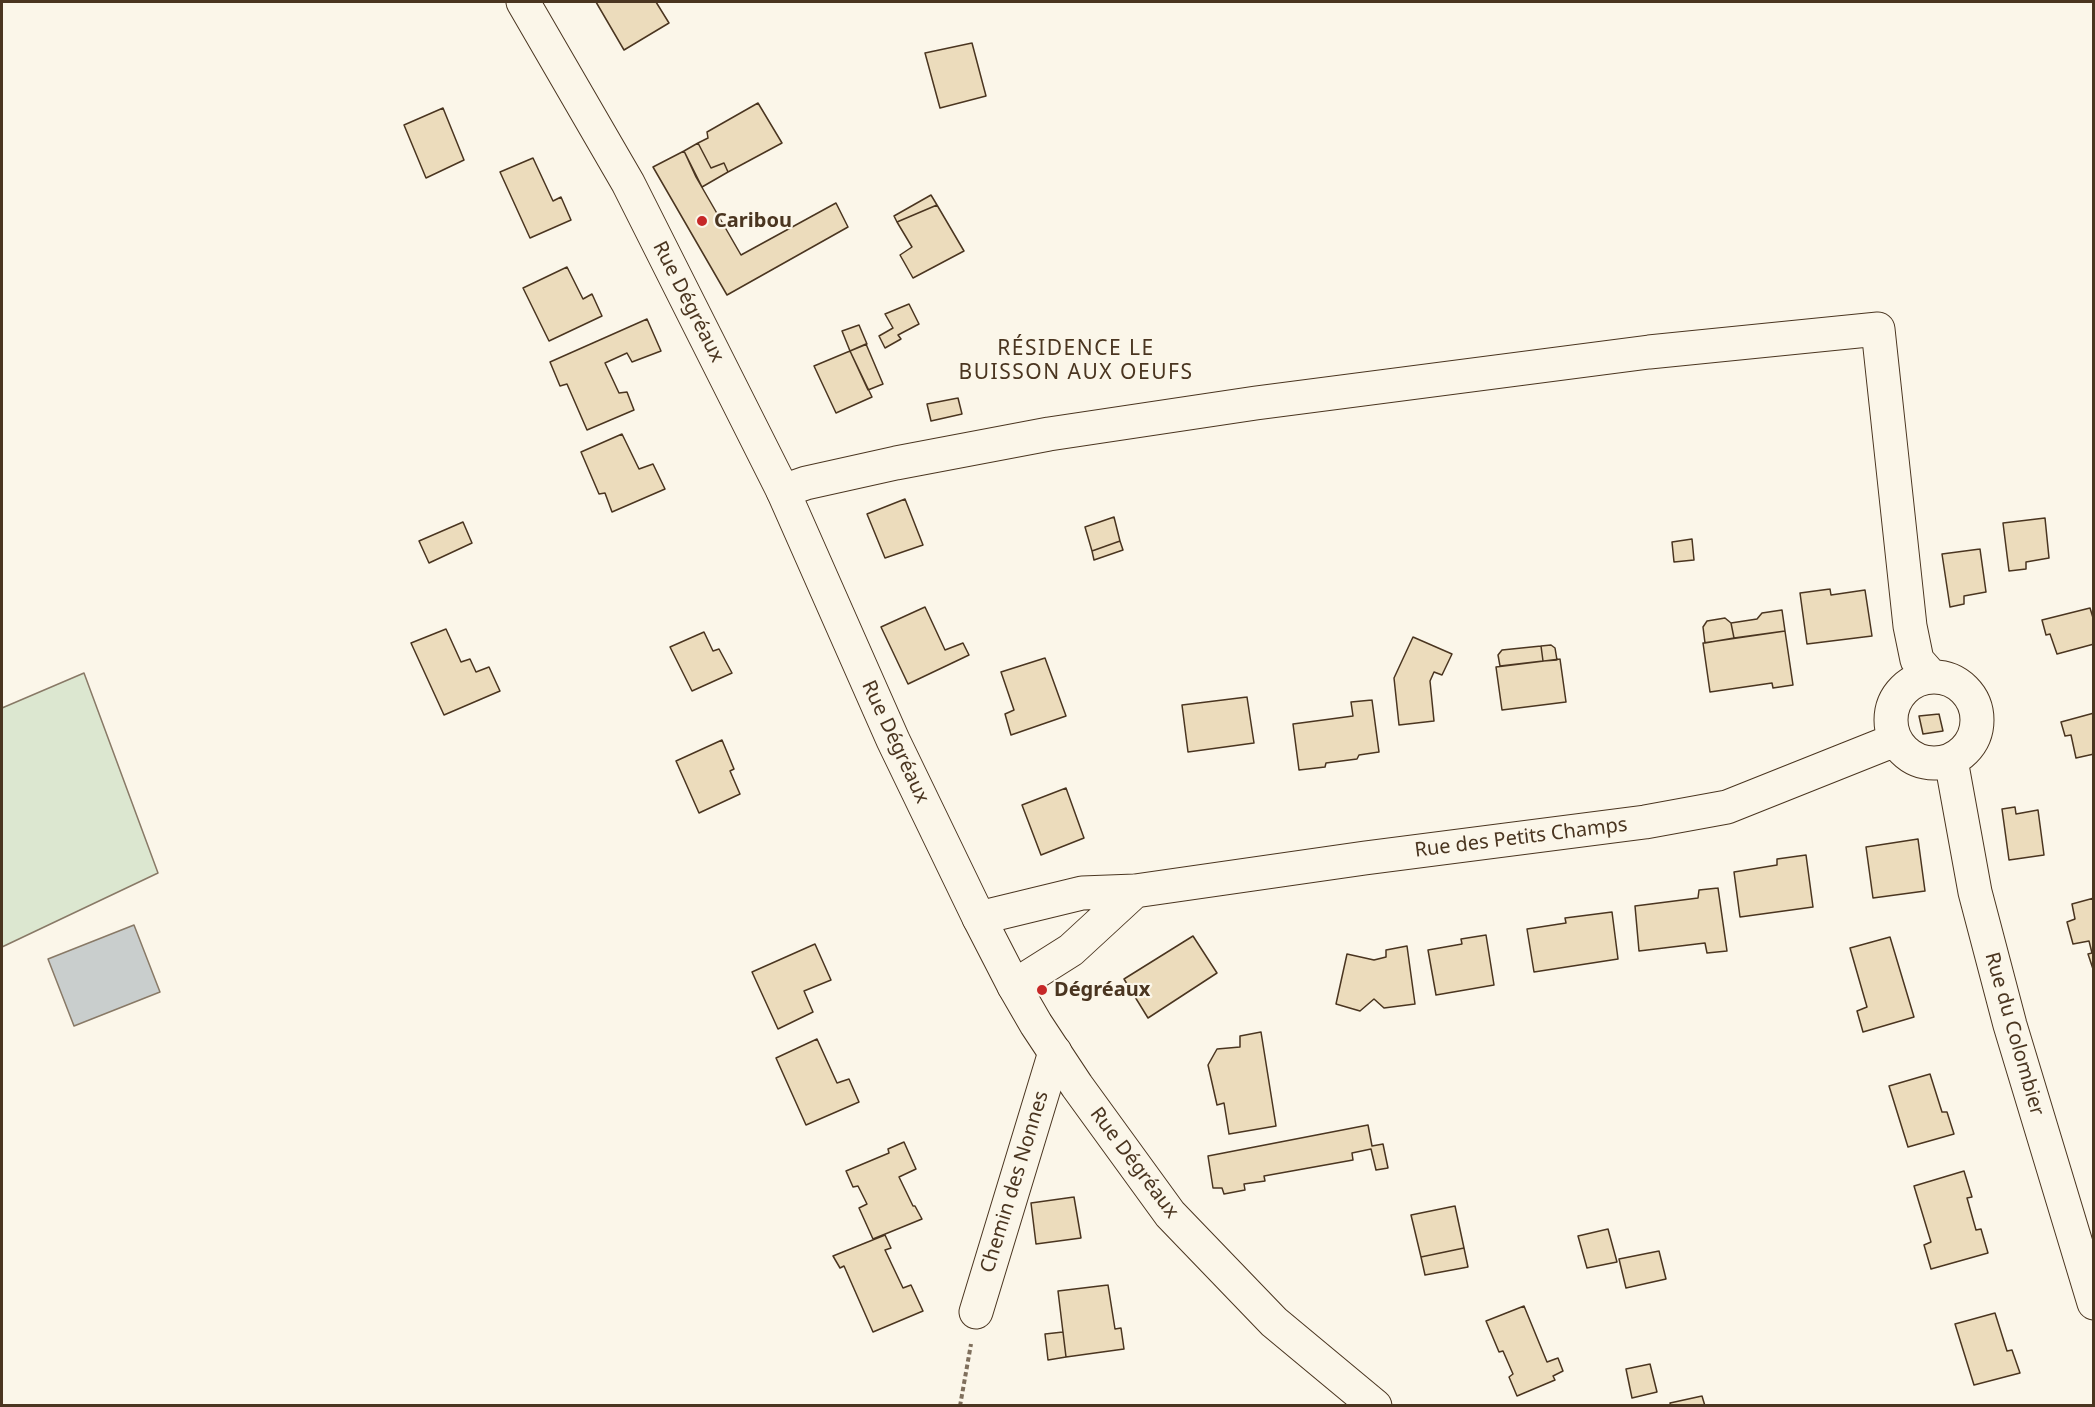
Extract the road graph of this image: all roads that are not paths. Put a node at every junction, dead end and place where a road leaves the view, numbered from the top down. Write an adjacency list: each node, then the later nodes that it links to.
1 (524, 2): 2 (street, Rue Dégréaux)
2 (783, 491): 3 (street); 7 (street, Rue Dégréaux)
3 (1932, 676): 4 (street); 5 (street)
4 (1895, 740): 5 (street); 6 (street, Rue des Petits Champs)
5 (1951, 760): 10 (street, Rue du Colombier)
6 (1135, 891): 7 (street, Rue des Petits Champs); 8 (street)
7 (979, 918): 8 (street, Rue Dégréaux)
8 (1014, 986): 9 (street, Rue Dégréaux)
9 (1055, 1052): 11 (street, Chemin des Nonnes); 12 (street, Rue Dégréaux)
10 (2094, 1304)
11 (976, 1312)
12 (1375, 1406)

